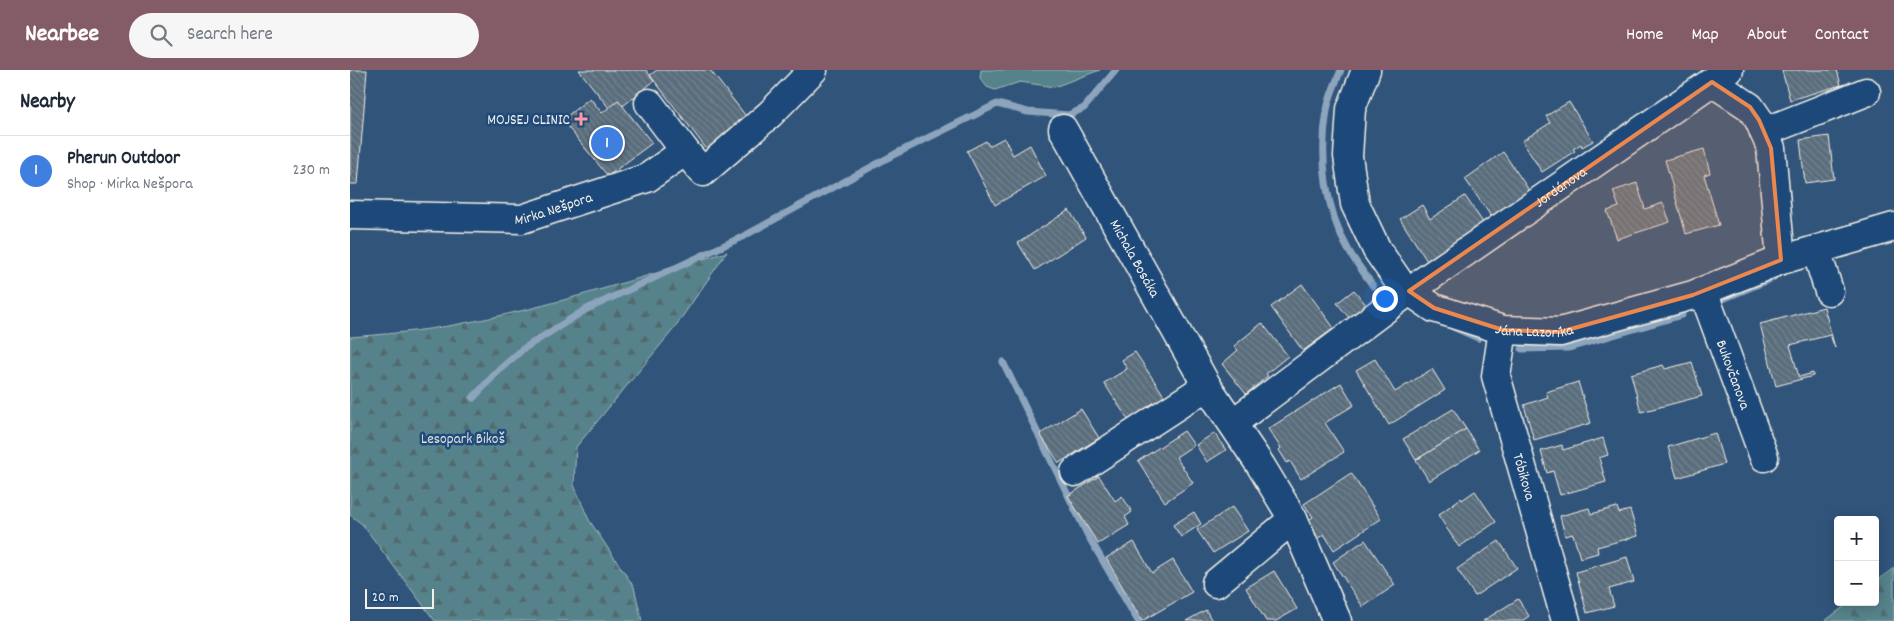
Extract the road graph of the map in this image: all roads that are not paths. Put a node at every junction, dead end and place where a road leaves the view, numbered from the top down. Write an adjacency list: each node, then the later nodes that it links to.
1 (813, 70): 8 (street)
2 (1366, 70): 13 (street, Jána Lazoríka)
3 (1721, 76): 6 (street, Jordánova); 13 (street, Jordánova)
4 (1866, 92): 6 (street)
5 (649, 103): 8 (street)
6 (1764, 132): 12 (street, Jordánova)
7 (1068, 133): 17 (street, Michala Bosáka)
8 (685, 151): 9 (street, Mirka Nešpora)
9 (350, 215)
10 (1894, 227): 11 (street, Jána Lazoríka)
11 (1816, 250): 12 (street, Jána Lazoríka); 15 (street)
12 (1781, 260): 14 (street, Jána Lazoríka)
13 (1409, 291): 16 (street, Jána Lazoríka); 18 (street)
14 (1703, 291): 16 (street, Jána Lazoríka); 19 (street, Bukovčanova)
15 (1829, 291)
16 (1503, 330): 24 (street, Tóbikova)
17 (1207, 386): 18 (street, Michala Bosáka); 20 (street)
18 (1233, 423): 21 (street, Michala Bosáka)
19 (1764, 457)
20 (1076, 472)
21 (1293, 518): 22 (street); 23 (street, Michala Bosáka)
22 (1216, 583)
23 (1337, 621)
24 (1566, 621)

